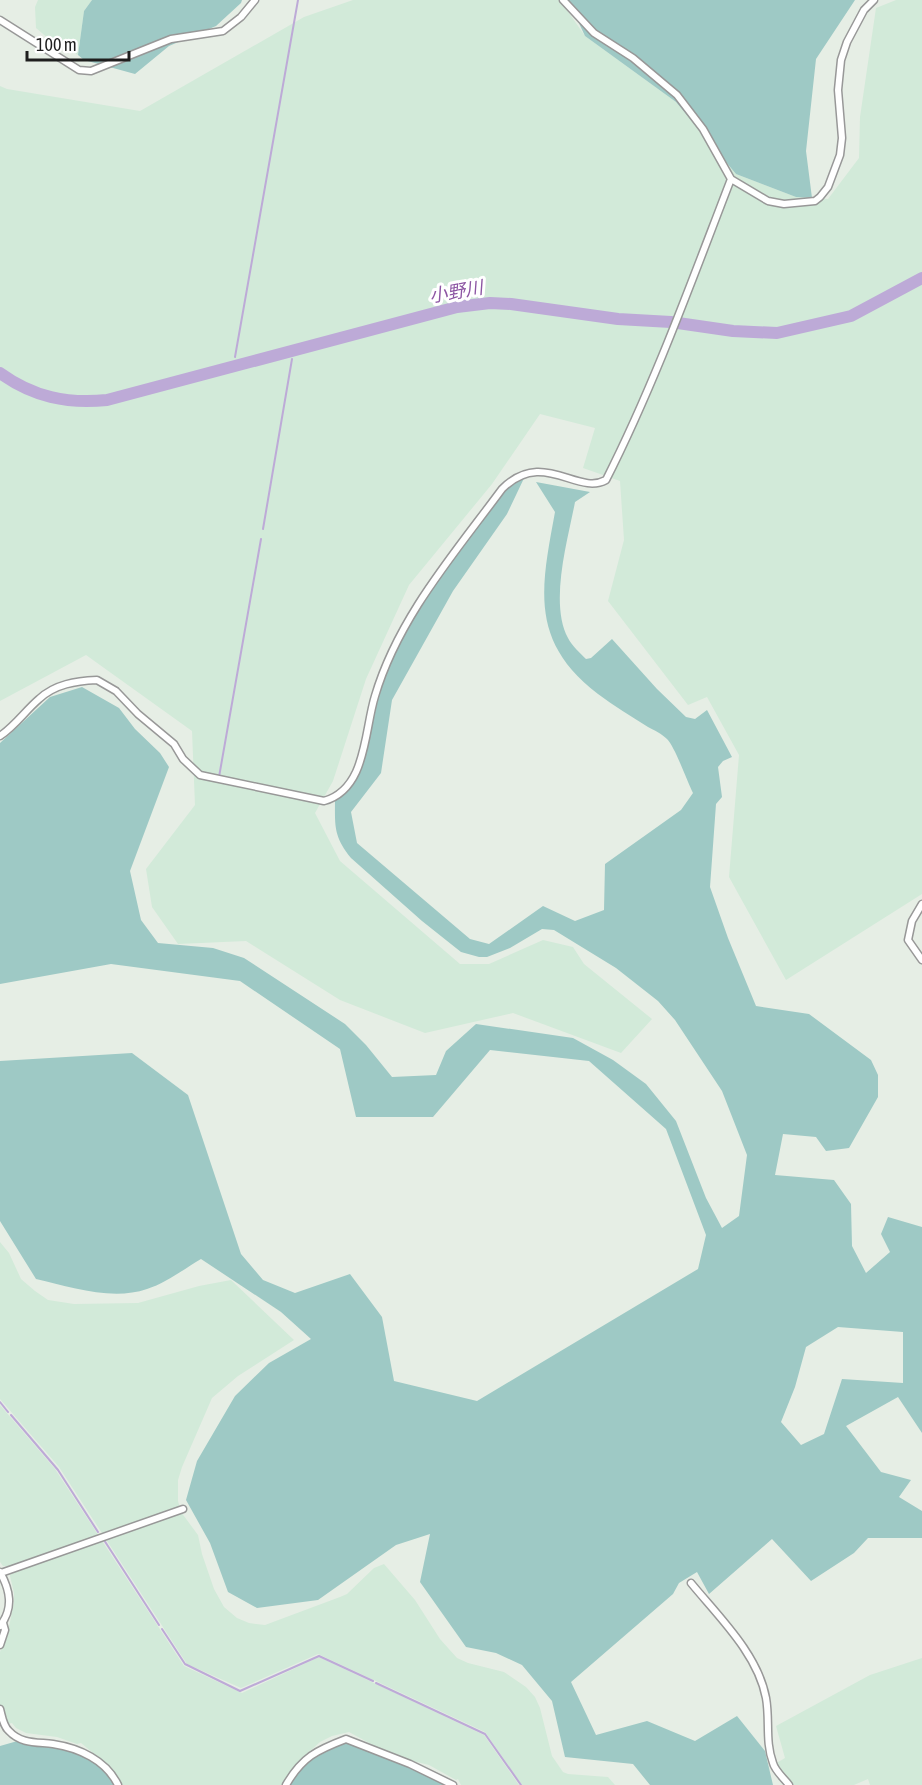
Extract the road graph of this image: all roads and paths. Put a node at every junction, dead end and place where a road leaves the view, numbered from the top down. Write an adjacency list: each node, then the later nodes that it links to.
1 (255, 0): 4 (street)
2 (562, 0): 5 (street)
3 (874, 0): 5 (street)
4 (0, 20)
5 (731, 179): 6 (street)
6 (0, 736)
7 (922, 904): 8 (street)
8 (922, 960)
9 (183, 1509): 10 (street)
10 (0, 1572): 12 (street)
11 (691, 1583): 18 (street)
12 (1, 1624): 13 (street)
13 (0, 1645)
14 (0, 1709): 15 (street)
15 (118, 1785)
16 (286, 1785): 17 (street)
17 (453, 1785)
18 (789, 1785)

